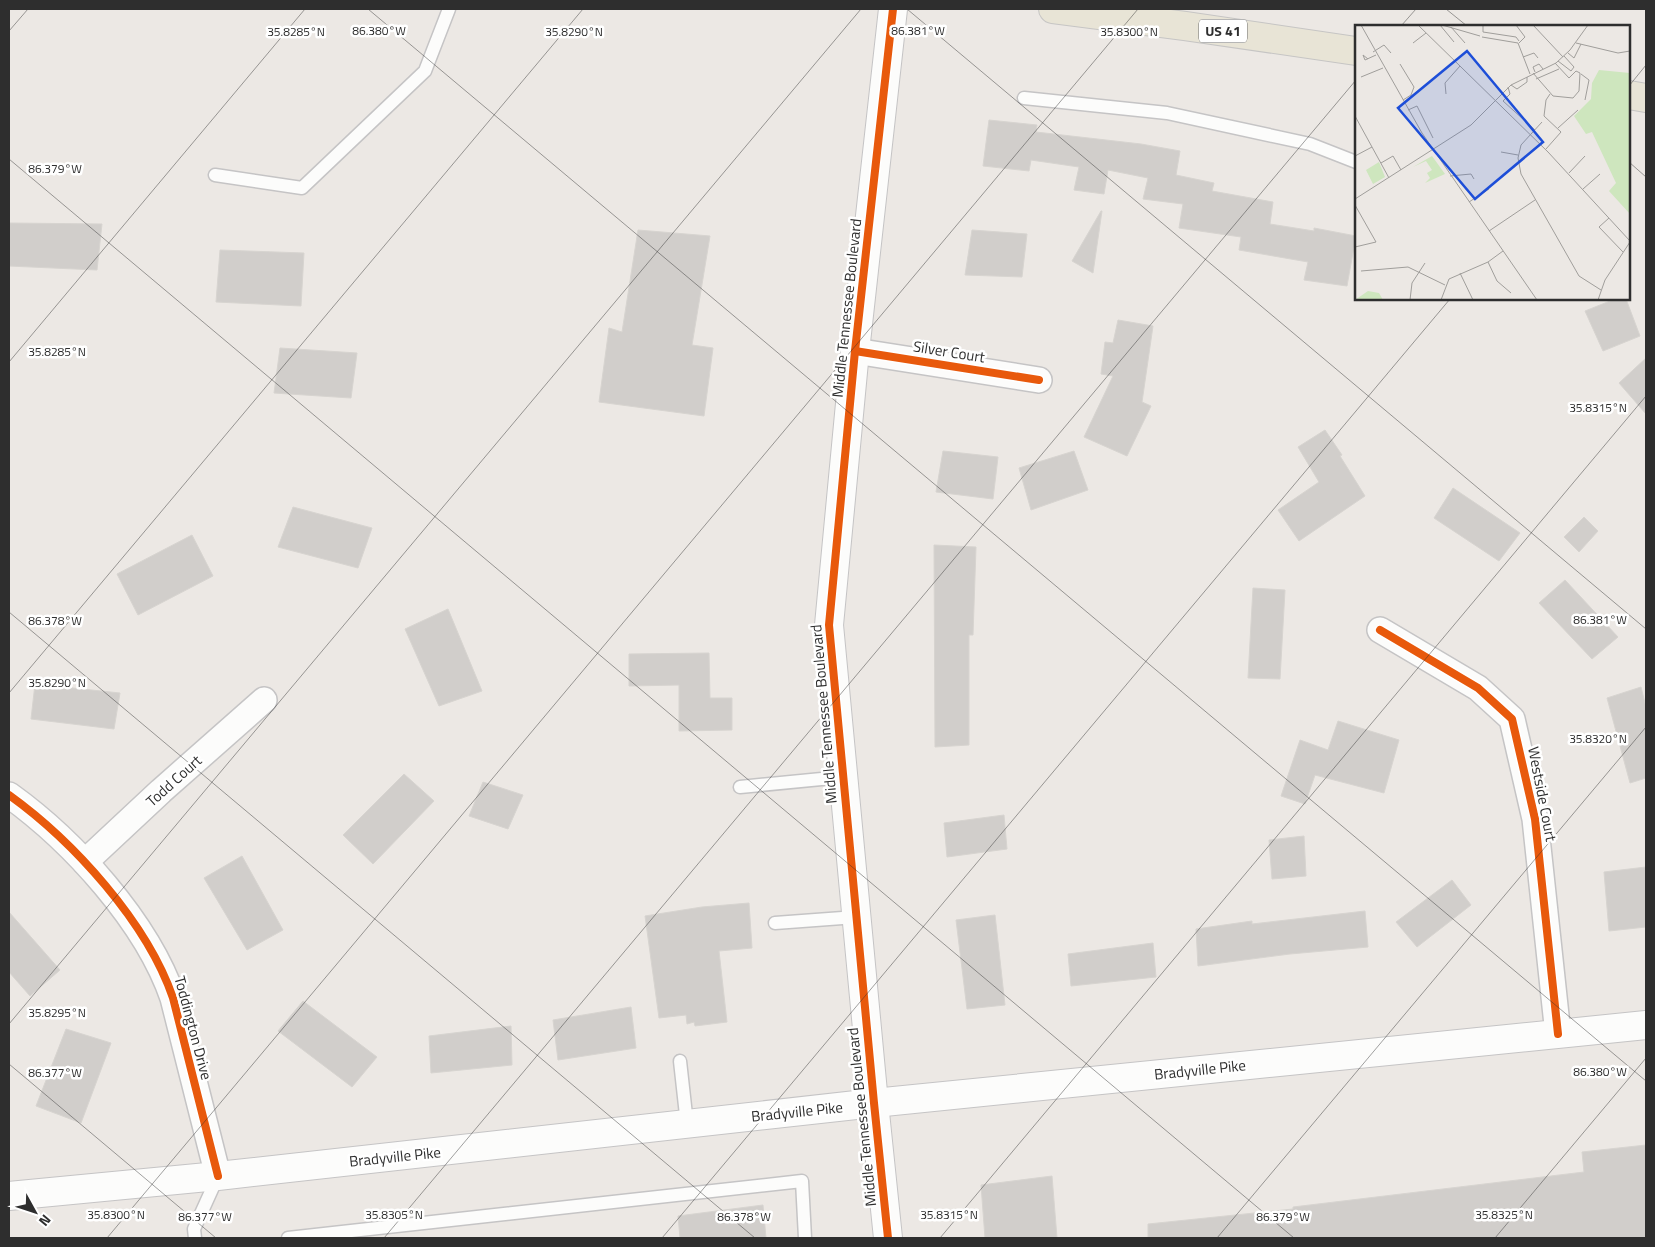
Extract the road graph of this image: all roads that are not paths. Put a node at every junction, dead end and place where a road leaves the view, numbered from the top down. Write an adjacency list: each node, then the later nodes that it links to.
1 (449, 9): 9 (lane)
2 (893, 9): 10 (main road, Middle Tennessee Boulevard)
3 (1053, 9): 4 (main road, US 41)
4 (1355, 51)
5 (1630, 95): 7 (main road)
6 (1024, 98): 8 (lane)
7 (1646, 98)
8 (1355, 162)
9 (215, 176)
10 (855, 352): 11 (street, Silver Court); 14 (main road, Middle Tennessee Boulevard)
11 (1038, 380)
12 (1380, 630): 21 (street, Westside Court)
13 (264, 700): 17 (street, Todd Court)
14 (842, 777): 15 (lane); 18 (main road, Middle Tennessee Boulevard)
15 (740, 787)
16 (9, 795): 17 (street, Toddington Drive)
17 (85, 862): 25 (street, Toddington Drive)
18 (856, 917): 19 (lane); 23 (main road, Middle Tennessee Boulevard)
19 (776, 923)
20 (1646, 1025): 21 (main road, Bradyville Pike)
21 (1558, 1034): 23 (main road, Bradyville Pike)
22 (680, 1061): 24 (lane)
23 (874, 1103): 24 (main road, Bradyville Pike); 30 (main road, Middle Tennessee Boulevard)
24 (687, 1124): 25 (main road, Bradyville Pike)
25 (218, 1176): 26 (main road, Bradyville Pike); 27 (lane)
26 (9, 1196)
27 (195, 1238)
28 (288, 1238): 29 (lane)
29 (805, 1238)
30 (888, 1238)

